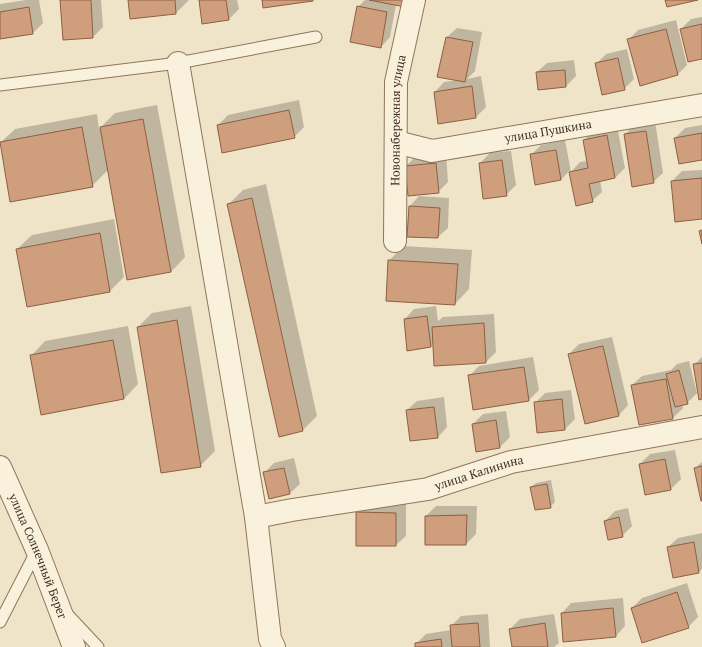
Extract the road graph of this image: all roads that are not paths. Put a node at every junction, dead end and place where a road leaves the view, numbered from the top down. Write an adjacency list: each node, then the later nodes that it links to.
1 (414, 0): 6 (street, Новонабережная улица)
2 (316, 37): 3 (lane)
3 (178, 63): 4 (lane); 10 (street)
4 (0, 85)
5 (702, 105): 6 (street, улица Пушкина)
6 (396, 142): 7 (street, Новонабережная улица)
7 (395, 241)
8 (702, 427): 10 (street, улица Калинина)
9 (0, 467): 11 (street, улица Солнечный Берег)
10 (256, 517): 16 (street)
11 (37, 550): 12 (street, улица Солнечный Берег); 13 (lane)
12 (57, 603): 14 (street, улица Солнечный Берег); 15 (lane)
13 (0, 622)
14 (74, 647)
15 (98, 647)
16 (274, 647)

